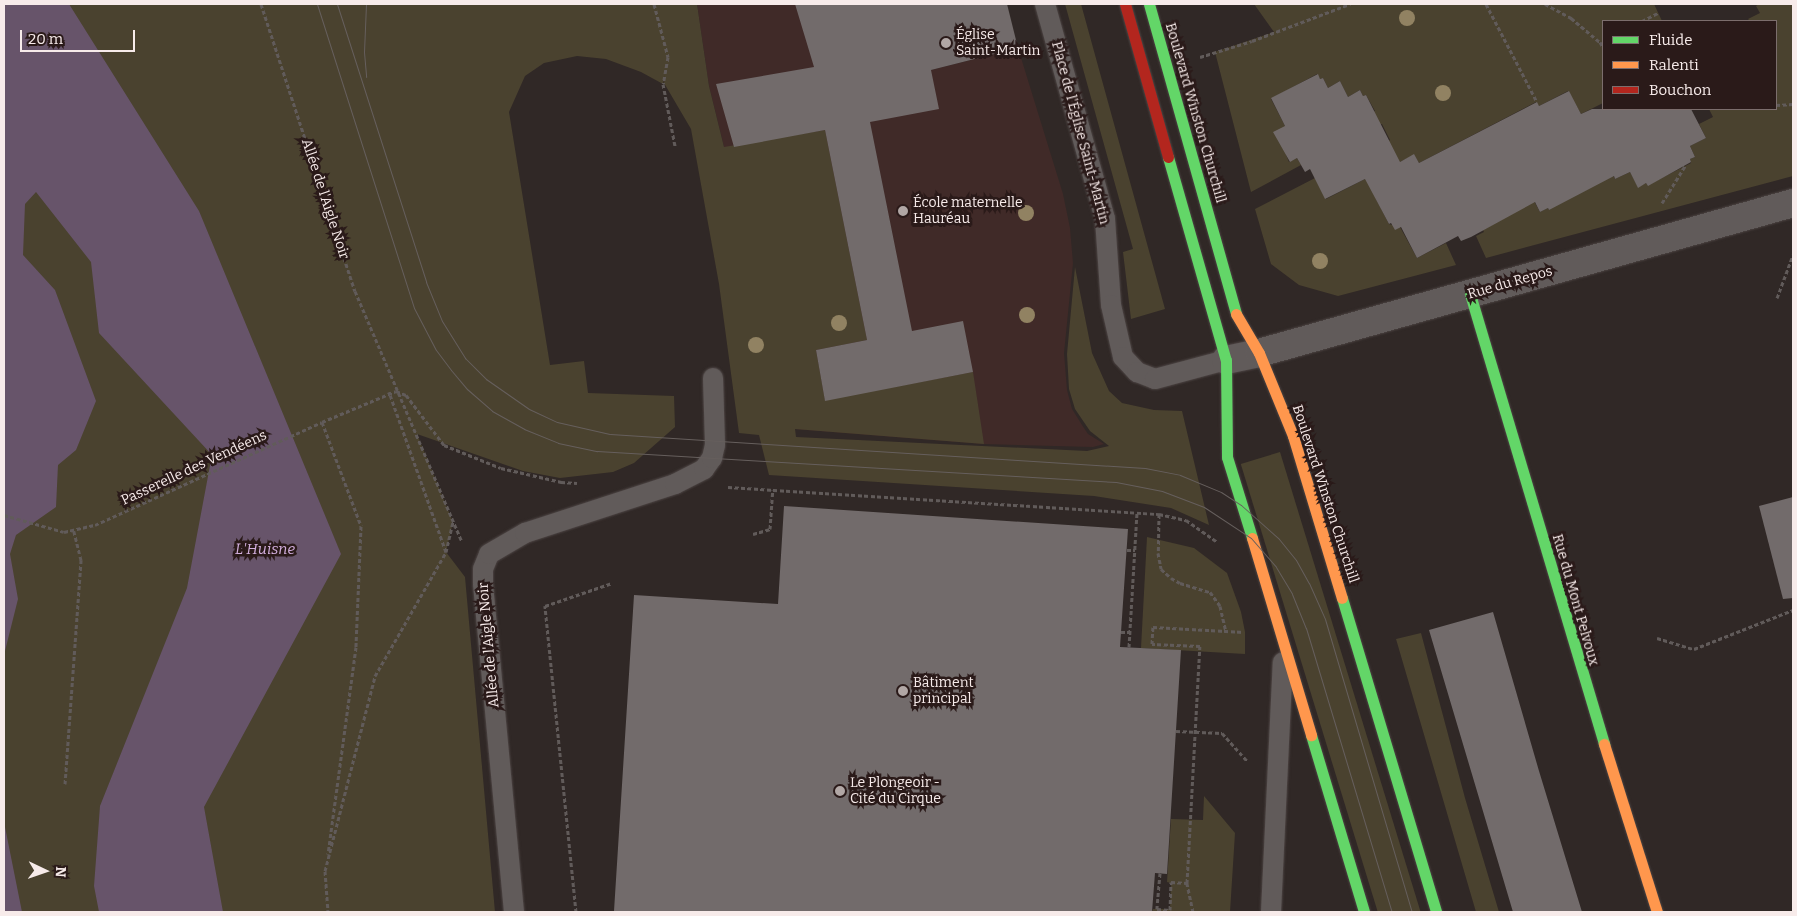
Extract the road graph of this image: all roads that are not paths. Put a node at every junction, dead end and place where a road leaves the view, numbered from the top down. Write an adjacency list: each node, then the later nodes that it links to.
1 (1045, 4): 7 (lane, Place de l'Église Saint-Martin)
2 (1125, 4): 7 (street)
3 (1148, 4): 6 (street, Boulevard Winston Churchill)
4 (1793, 203): 5 (street, Rue du Repos)
5 (1470, 294): 6 (street, Rue du Repos); 14 (street, Rue du Mont Pelvoux)
6 (1260, 353): 7 (street, Rue du Repos); 13 (street, Boulevard Winston Churchill)
7 (1226, 360): 9 (street)
8 (713, 378): 10 (lane, Allée de l'Aigle Noir)
9 (1284, 648): 11 (lane); 12 (street)
10 (514, 912)
11 (1271, 912)
12 (1364, 912)
13 (1436, 912)
14 (1657, 912)

